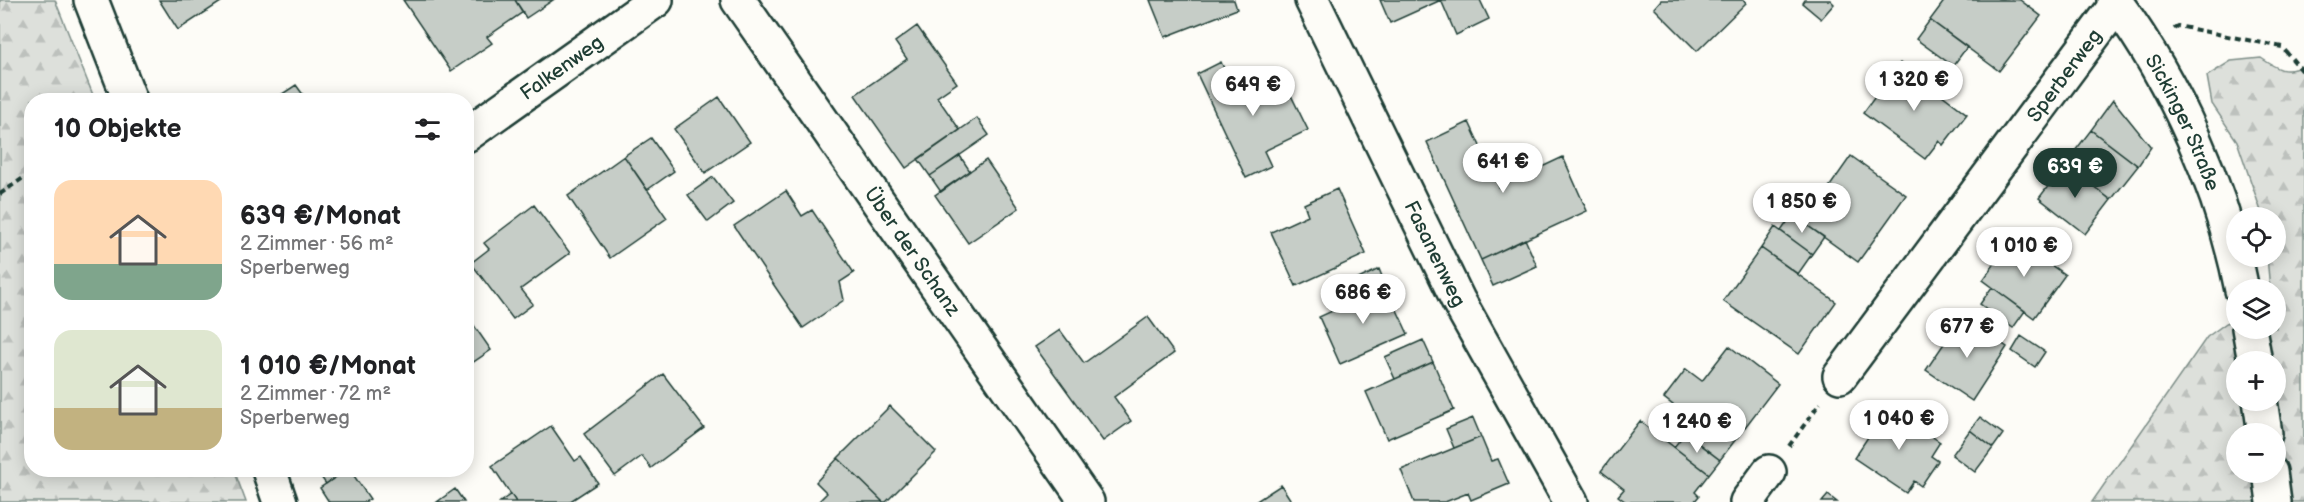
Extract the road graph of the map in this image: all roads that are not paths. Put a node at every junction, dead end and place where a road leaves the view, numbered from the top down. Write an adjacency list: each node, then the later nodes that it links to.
1 (91, 0): 6 (street)
2 (656, 0): 7 (street, Falkenweg)
3 (738, 0): 14 (street, Über der Schanz)
4 (1312, 0): 15 (street, Fasanenweg)
5 (2115, 2): 8 (street, Sickinger Straße); 9 (street, Sperberweg)
6 (127, 93)
7 (474, 129)
8 (2239, 279)
9 (1840, 376)
10 (1769, 472): 16 (street)
11 (271, 477): 13 (street)
12 (2271, 483): 17 (street)
13 (280, 502)
14 (1087, 502)
15 (1571, 502)
16 (1747, 502)
17 (2274, 502)

